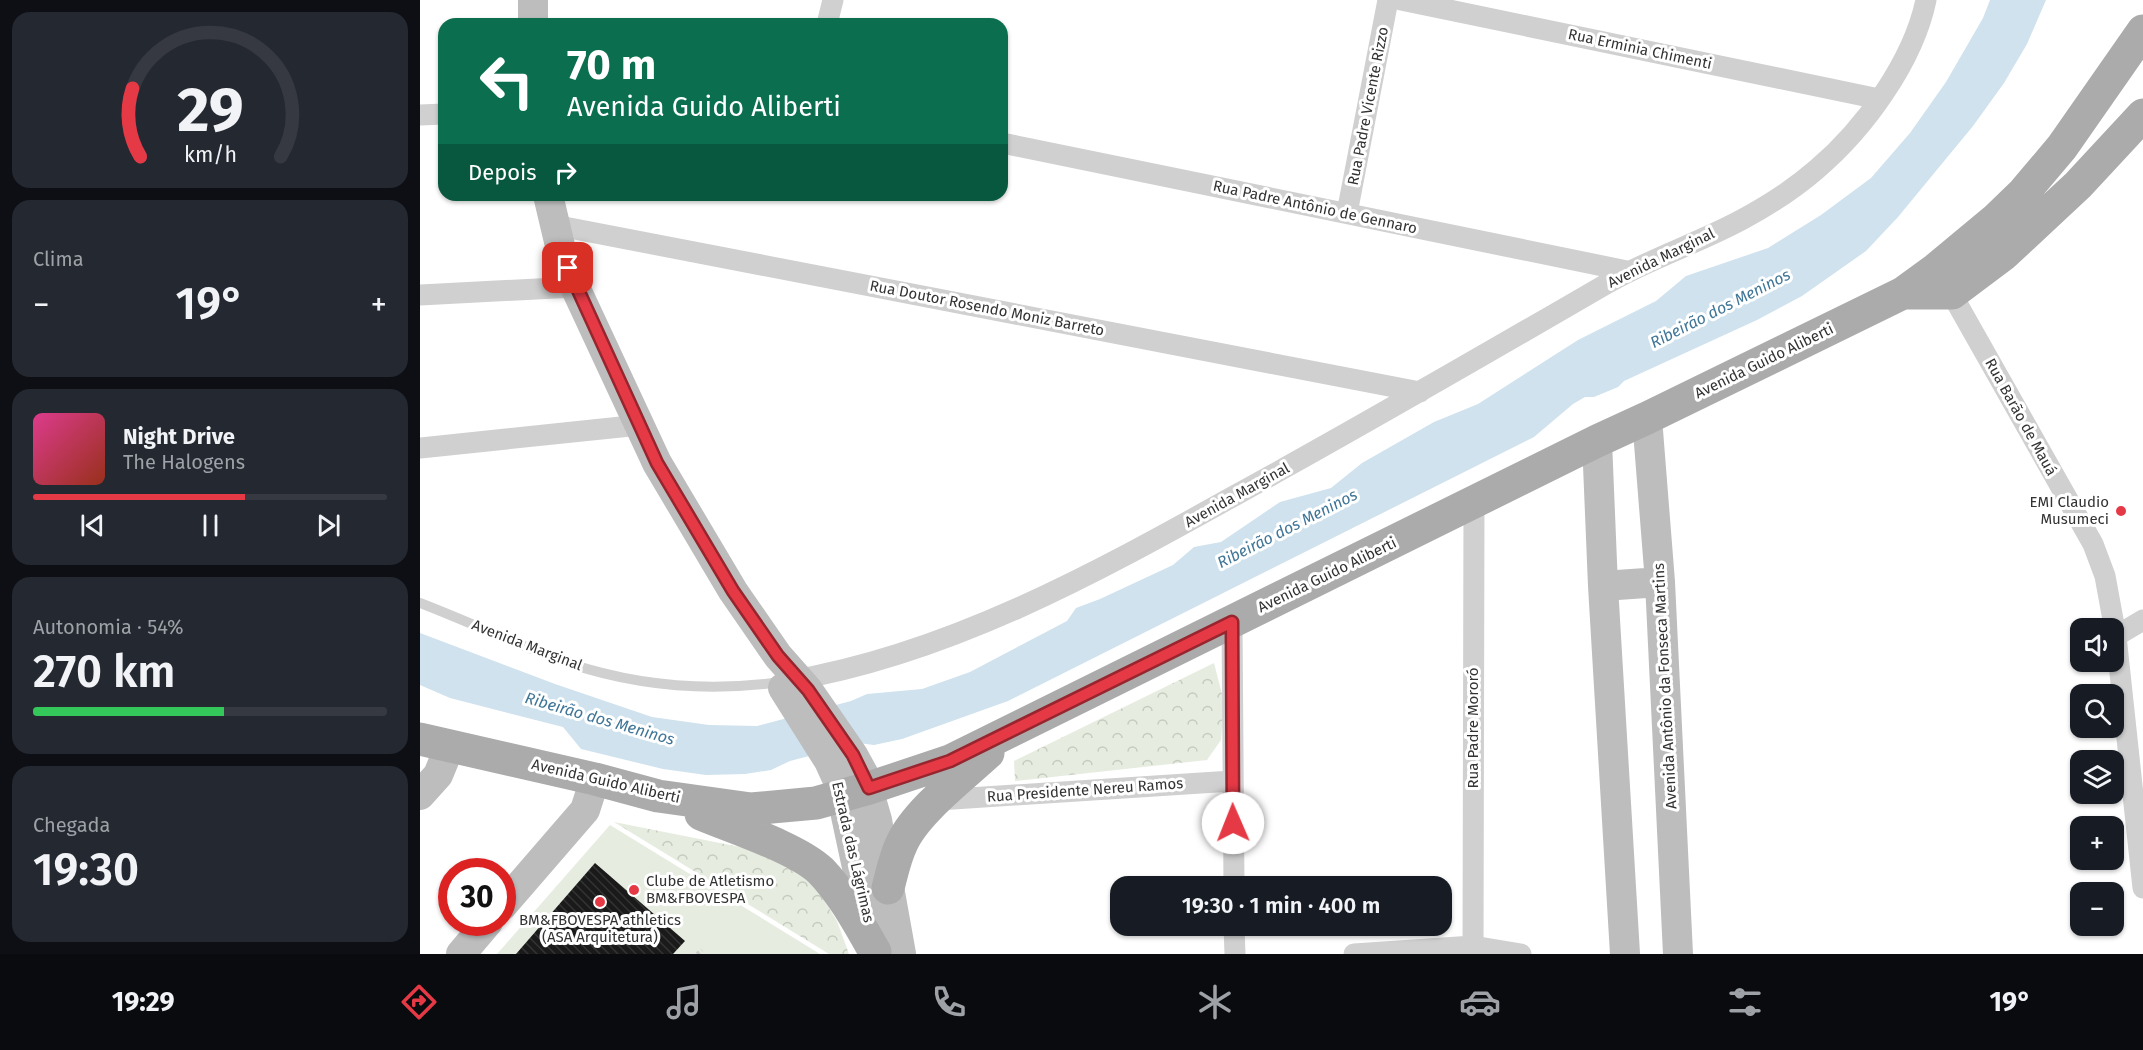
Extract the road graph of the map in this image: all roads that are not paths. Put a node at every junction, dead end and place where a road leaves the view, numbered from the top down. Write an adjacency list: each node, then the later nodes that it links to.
1 (534, 0): 6 (street)
2 (833, 0): 7 (street)
3 (1388, 0): 15 (street, Rua Padre Vicente Rizzo)
4 (1401, 0): 9 (street, Rua Erminia Chimenti)
5 (1926, 0): 9 (street, Avenida Marginal)
6 (533, 18)
7 (828, 18)
8 (2140, 44): 18 (main road)
9 (1879, 99): 17 (street, Avenida Marginal)
10 (438, 114): 11 (street)
11 (420, 115)
12 (2143, 115): 18 (main road)
13 (1008, 144): 15 (street, Rua Padre Antônio de Gennaro)
14 (549, 201): 16 (street, Estrada das Lágrimas)
15 (1347, 213): 17 (street, Rua Padre Antônio de Gennaro)
16 (554, 225): 19 (street, Estrada das Lágrimas); 21 (street, Rua Doutor Rosendo Moniz Barreto)
17 (1627, 272): 21 (street, Avenida Marginal)
18 (1944, 281): 22 (main road, Avenida Guido Aliberti); 30 (street, Rua Barão de Mauá)
19 (575, 287): 20 (street); 23 (street, Estrada das Lágrimas)
20 (420, 295)
21 (1420, 392): 35 (street, Avenida Marginal)
22 (1647, 418): 24 (main road, Avenida Guido Aliberti); 27 (street, Avenida Antônio da Fonseca Martins)
23 (640, 425): 25 (street); 35 (street, Estrada das Lágrimas)
24 (1597, 441): 26 (main road, Avenida Guido Aliberti); 28 (street)
25 (420, 448)
26 (1474, 502): 32 (main road, Avenida Guido Aliberti); 50 (street, Rua Padre Mororó)
27 (1660, 582): 28 (street); 57 (street, Avenida Antônio da Fonseca Martins)
28 (1603, 586): 56 (street)
29 (420, 603): 35 (lane, Avenida Marginal)
30 (2112, 618)
31 (2143, 620): 33 (street)
32 (1232, 622): 36 (main road, Avenida Guido Aliberti); 39 (street)
33 (2124, 631)
34 (2120, 672): 46 (street, Rua Barão de Mauá)
35 (791, 681): 40 (street, Estrada das Lágrimas)
36 (1012, 731): 40 (main road, Avenida Guido Aliberti); 43 (main road)
37 (435, 742): 38 (main road, Avenida Guido Aliberti); 41 (street)
38 (595, 778): 42 (main road, Avenida Guido Aliberti); 47 (street)
39 (1232, 781): 43 (street, Rua Presidente Nereu Ramos); 44 (street)
40 (855, 792): 42 (main road, Avenida Guido Aliberti); 45 (street, Estrada das Lágrimas); 51 (street, Estrada das Lágrimas)
41 (420, 795)
42 (658, 796): 51 (main road)
43 (938, 800): 45 (main road)
44 (1234, 876)
45 (888, 888): 51 (street, Estrada das Lágrimas)
46 (2143, 888)
47 (516, 890)
48 (476, 936): 52 (street)
49 (1234, 936): 53 (street)
50 (1473, 950): 54 (street); 55 (street)
51 (884, 953)
52 (461, 954)
53 (1235, 954)
54 (1354, 954)
55 (1521, 954)
56 (1626, 954)
57 (1678, 954)

